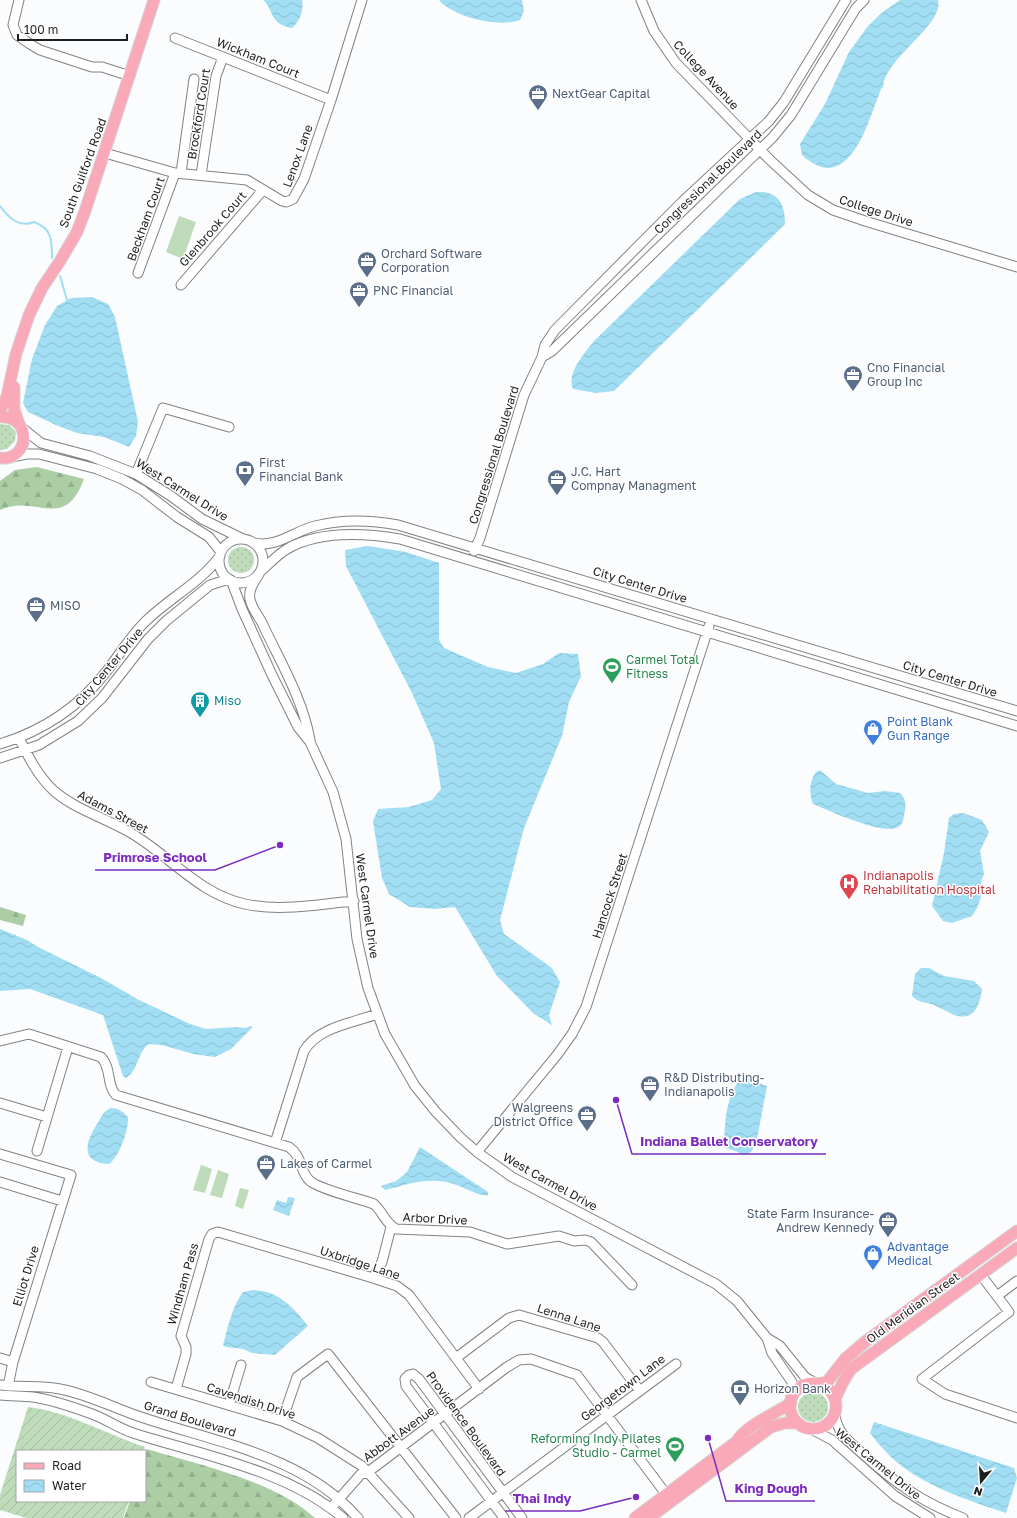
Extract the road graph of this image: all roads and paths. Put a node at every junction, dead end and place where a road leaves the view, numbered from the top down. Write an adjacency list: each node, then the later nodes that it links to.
1 (19, 0): 9 (street)
2 (154, 0): 9 (main road, South Guilford Road)
3 (362, 0): 11 (street, Lenox Lane)
4 (641, 0): 12 (street, College Avenue)
5 (846, 0): 12 (street, Congressional Boulevard)
6 (864, 0): 13 (street, Congressional Boulevard)
7 (176, 38): 8 (street, Wickham Court)
8 (223, 56): 11 (street, Wickham Court); 16 (street, Brockford Court)
9 (130, 76): 14 (main road, South Guilford Road)
10 (194, 79): 15 (street, Brockford Court)
11 (331, 100): 17 (street, Lenox Lane)
12 (750, 139): 13 (street, College Drive); 21 (street, Congressional Boulevard)
13 (760, 150): 18 (street, College Drive); 21 (street, Congressional Boulevard)
14 (105, 153): 15 (street, Lenox Lane); 22 (main road, South Guilford Road)
15 (178, 173): 16 (street, Lenox Lane); 19 (street, Beckham Court)
16 (201, 175): 17 (street, Lenox Lane)
17 (263, 190): 20 (street, Glenbrook Court)
18 (1017, 267)
19 (138, 273)
20 (181, 285)
21 (542, 357): 33 (street, Congressional Boulevard)
22 (13, 370): 23 (main road, South Guilford Road); 27 (main road, South Guilford Road)
23 (9, 382): 24 (main road); 25 (main road, South Guilford Road)
24 (0, 398)
25 (0, 411)
26 (0, 417): 27 (main road)
27 (20, 426): 29 (main road, South Guilford Road); 30 (street, West Carmel Drive)
28 (229, 427): 30 (street)
29 (4, 459): 34 (street, West Carmel Drive)
30 (136, 474): 31 (street, West Carmel Drive)
31 (243, 539): 32 (street); 34 (street)
32 (254, 543): 33 (street, City Center Drive); 36 (street)
33 (475, 548): 35 (street, Congressional Boulevard); 38 (street, City Center Drive)
34 (220, 554): 37 (street); 42 (street, City Center Drive)
35 (470, 560): 36 (street, City Center Drive); 39 (street, City Center Drive)
36 (260, 572): 37 (street); 43 (street, West Carmel Drive)
37 (230, 580): 43 (street, West Carmel Drive); 45 (street, City Center Drive)
38 (711, 619): 39 (street, Hancock Street); 40 (street, City Center Drive)
39 (707, 632): 41 (street, City Center Drive); 55 (street, Hancock Street)
40 (1017, 711)
41 (1017, 726)
42 (19, 738): 44 (street, City Center Drive); 45 (street, Adams Street)
43 (310, 742): 47 (street, West Carmel Drive)
44 (0, 744)
45 (25, 751): 46 (street, City Center Drive); 47 (street, Adams Street)
46 (0, 758)
47 (354, 901): 48 (street, West Carmel Drive)
48 (377, 1014): 53 (street); 55 (street, West Carmel Drive)
49 (0, 1041): 50 (street, Arbor Drive)
50 (68, 1047): 52 (street); 53 (street, Arbor Drive)
51 (0, 1103): 52 (street)
52 (47, 1117): 54 (street)
53 (275, 1143): 59 (street, Arbor Drive)
54 (37, 1151)
55 (477, 1152): 68 (street, West Carmel Drive)
56 (0, 1154): 58 (street, Elliot Drive)
57 (0, 1182): 58 (street)
58 (62, 1201): 71 (street, Elliot Drive)
59 (391, 1226): 64 (street); 66 (street, Arbor Drive)
60 (1017, 1231): 75 (main road, Old Meridian Street)
61 (212, 1234): 64 (street, Uxbridge Lane); 77 (street, Windham Pass)
62 (1017, 1248): 63 (main road, Old Meridian Street)
63 (981, 1275): 67 (street); 81 (main road, Old Meridian Street)
64 (373, 1278): 70 (street, Uxbridge Lane)
65 (1017, 1281): 67 (street)
66 (632, 1285)
67 (997, 1296): 87 (street)
68 (767, 1338): 75 (street, West Carmel Drive); 82 (street, West Carmel Drive)
69 (0, 1358): 71 (street)
70 (456, 1358): 78 (street, Uxbridge Lane); 79 (street, Lenna Lane)
71 (13, 1362): 76 (street, Elliot Drive)
72 (676, 1364): 79 (street, Georgetown Lane)
73 (241, 1365): 83 (street)
74 (151, 1382): 77 (street, Cavendish Drive)
75 (816, 1383): 81 (main road); 82 (main road)
76 (4, 1385): 96 (street, Grand Boulevard)
77 (176, 1389): 83 (street, Cavendish Drive)
78 (479, 1389): 85 (street, Abbott Avenue); 86 (street, Abbott Avenue)
79 (640, 1391): 86 (street, Georgetown Lane)
80 (0, 1395): 98 (street)
81 (835, 1399): 84 (main road)
82 (791, 1400): 89 (main road); 95 (main road)
83 (229, 1405): 88 (street, Cavendish Drive)
84 (836, 1413): 91 (main road); 109 (street, West Carmel Drive)
85 (446, 1415): 90 (street, Abbott Avenue); 90 (street, Providence Boulevard); 94 (street, Providence Boulevard)
86 (608, 1415): 94 (street, Georgetown Lane); 95 (street)
87 (1017, 1418)
88 (282, 1421): 92 (street); 93 (street, Cavendish Drive)
89 (798, 1423): 91 (main road); 107 (main road)
90 (434, 1424): 92 (street, Abbott Avenue); 97 (street, Providence Boulevard)
91 (811, 1429): 108 (street, West Carmel Drive)
92 (401, 1448): 93 (street, Abbott Avenue); 102 (street)
93 (368, 1472): 96 (street, Abbott Avenue); 101 (street, Cavendish Drive)
94 (502, 1493): 97 (street, Georgetown Lane); 105 (street, Providence Boulevard)
95 (666, 1494): 106 (main road)
96 (338, 1500): 98 (street, Abbott Avenue); 100 (street, Grand Boulevard)
97 (491, 1501): 103 (street, Georgetown Lane); 104 (street, Providence Boulevard)
98 (331, 1508): 99 (street)
99 (343, 1518)
100 (358, 1518)
101 (409, 1518)
102 (456, 1518)
103 (468, 1518)
104 (504, 1518)
105 (522, 1518)
106 (635, 1518)
107 (649, 1518)
108 (930, 1518)
109 (963, 1518)

